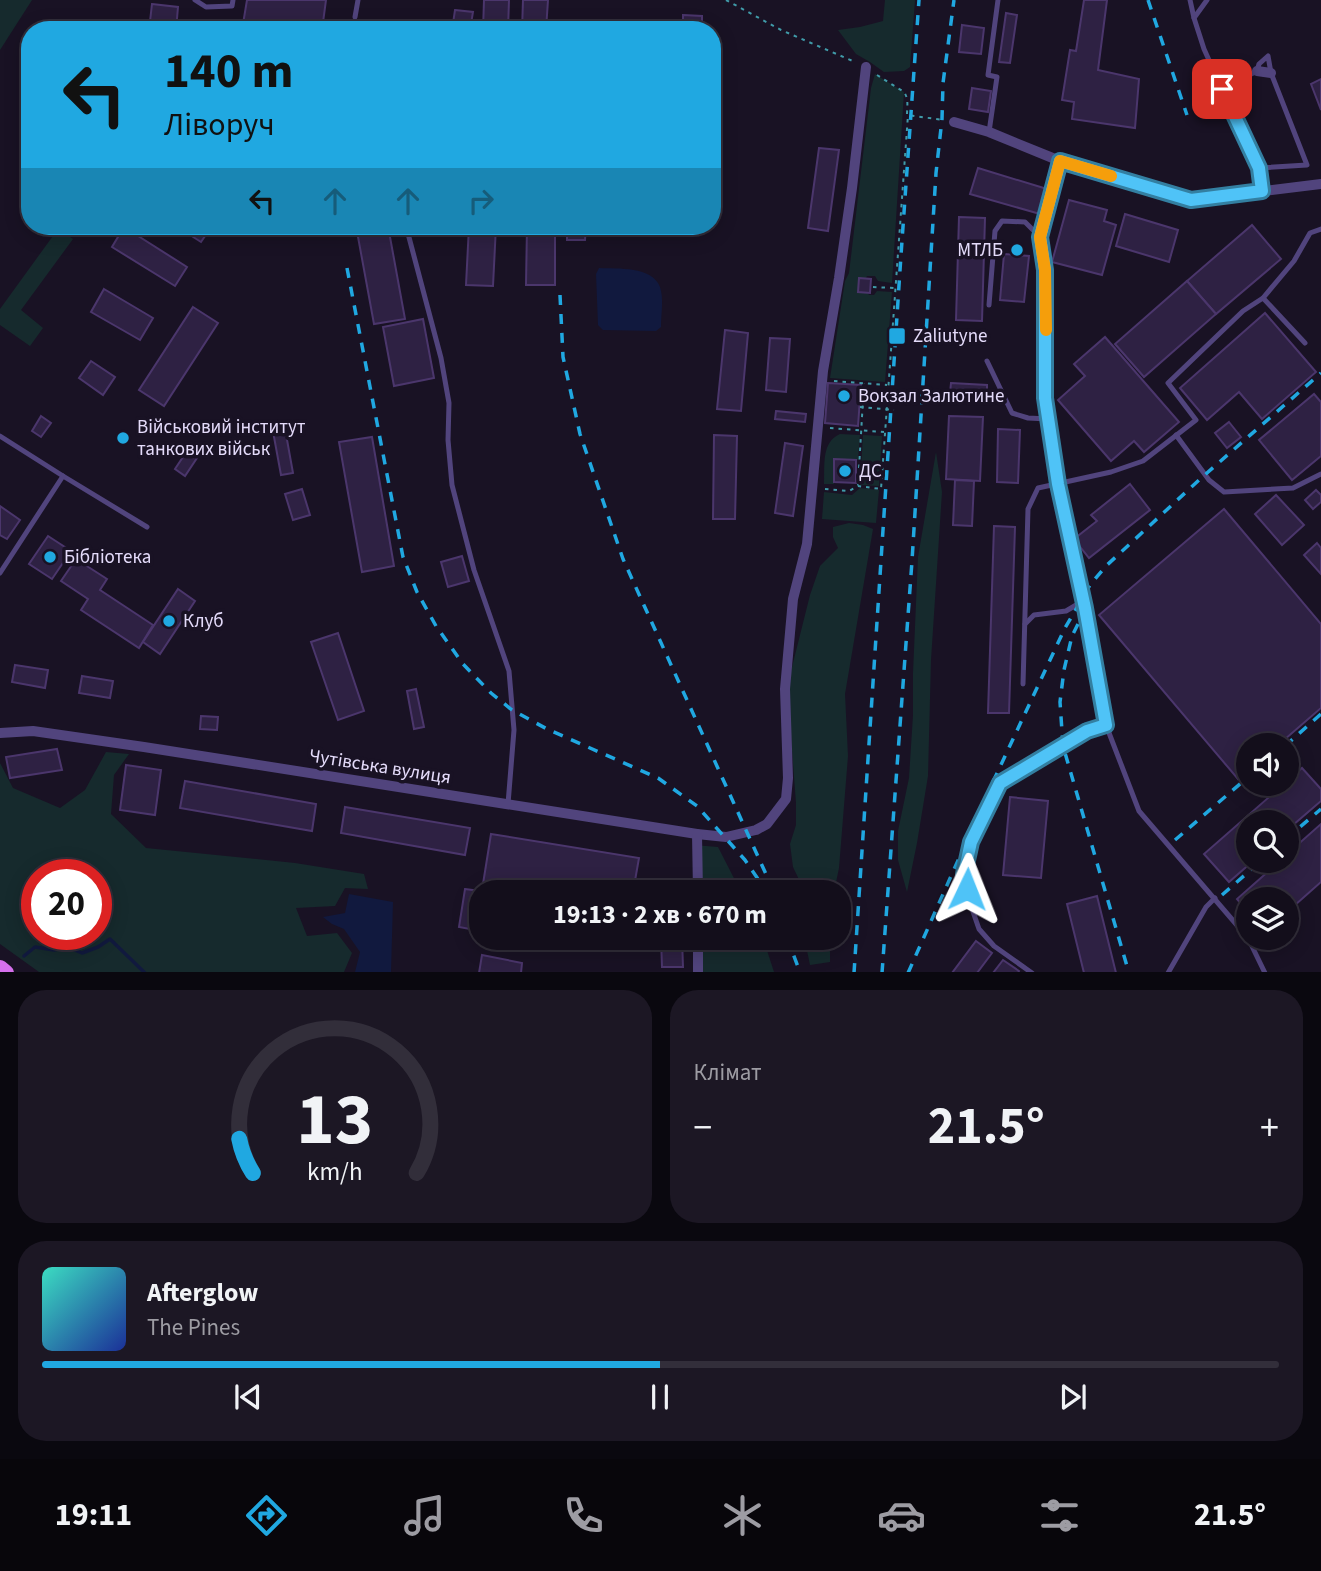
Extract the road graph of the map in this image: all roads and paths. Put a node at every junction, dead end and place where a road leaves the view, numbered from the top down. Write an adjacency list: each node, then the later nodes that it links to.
1 (195, 0): 2 (lane)
2 (233, 0)
3 (358, 0): 8 (lane)
4 (726, 0): 10 (path)
5 (998, 0): 16 (lane)
6 (1190, 0): 9 (lane)
7 (1207, 0): 9 (lane)
8 (355, 18)
9 (1194, 18): 13 (lane)
10 (866, 67): 14 (path); 30 (street, Чутівська вулиця)
11 (1257, 71): 12 (street); 12 (lane); 13 (lane)
12 (1271, 73): 18 (lane)
13 (1222, 89): 18 (lane)
14 (908, 115): 15 (path); 25 (path)
15 (954, 122): 16 (street)
16 (989, 132): 17 (street)
17 (1060, 161): 20 (street); 23 (lane)
18 (1259, 168): 20 (lane)
19 (1321, 184): 20 (street)
20 (1262, 191)
21 (1321, 229): 26 (lane)
22 (408, 235): 54 (lane)
23 (1040, 237): 27 (lane); 36 (lane)
24 (873, 287): 25 (path)
25 (895, 288): 32 (path)
26 (1263, 298): 28 (lane); 40 (lane)
27 (989, 304)
28 (1305, 343)
29 (987, 361): 36 (lane)
30 (822, 380): 31 (path); 37 (street, Чутівська вулиця)
31 (864, 383): 32 (path); 33 (path)
32 (888, 385): 34 (path)
33 (861, 407): 34 (path); 38 (path)
34 (887, 409): 35 (path); 39 (path)
35 (894, 410)
36 (1048, 419): 44 (lane)
37 (818, 428): 38 (path); 46 (street, Чутівська вулиця)
38 (862, 430): 39 (path); 45 (path)
39 (885, 432): 45 (path)
40 (1176, 435): 42 (lane); 44 (lane)
41 (0, 436): 43 (lane)
42 (1321, 474)
43 (63, 476): 47 (lane); 48 (lane)
44 (1058, 484): 49 (lane); 50 (lane)
45 (858, 486): 46 (path)
46 (813, 488): 55 (street, Чутівська вулиця)
47 (147, 527)
48 (0, 573)
49 (1083, 601): 50 (lane); 52 (lane)
50 (1025, 624): 51 (lane)
51 (1023, 684)
52 (1106, 725): 57 (lane); 64 (lane)
53 (0, 733): 54 (street, Чутівська вулиця)
54 (508, 804): 55 (street, Чутівська вулиця)
55 (697, 834): 56 (street)
56 (698, 880)
57 (1215, 898): 58 (lane); 65 (lane)
58 (1236, 923)
59 (698, 950): 63 (street)
60 (1254, 950): 66 (lane)
61 (0, 968): 62 (main road)
62 (6, 972)
63 (698, 972)
64 (1031, 972)
65 (1168, 972)
66 (1265, 972)

